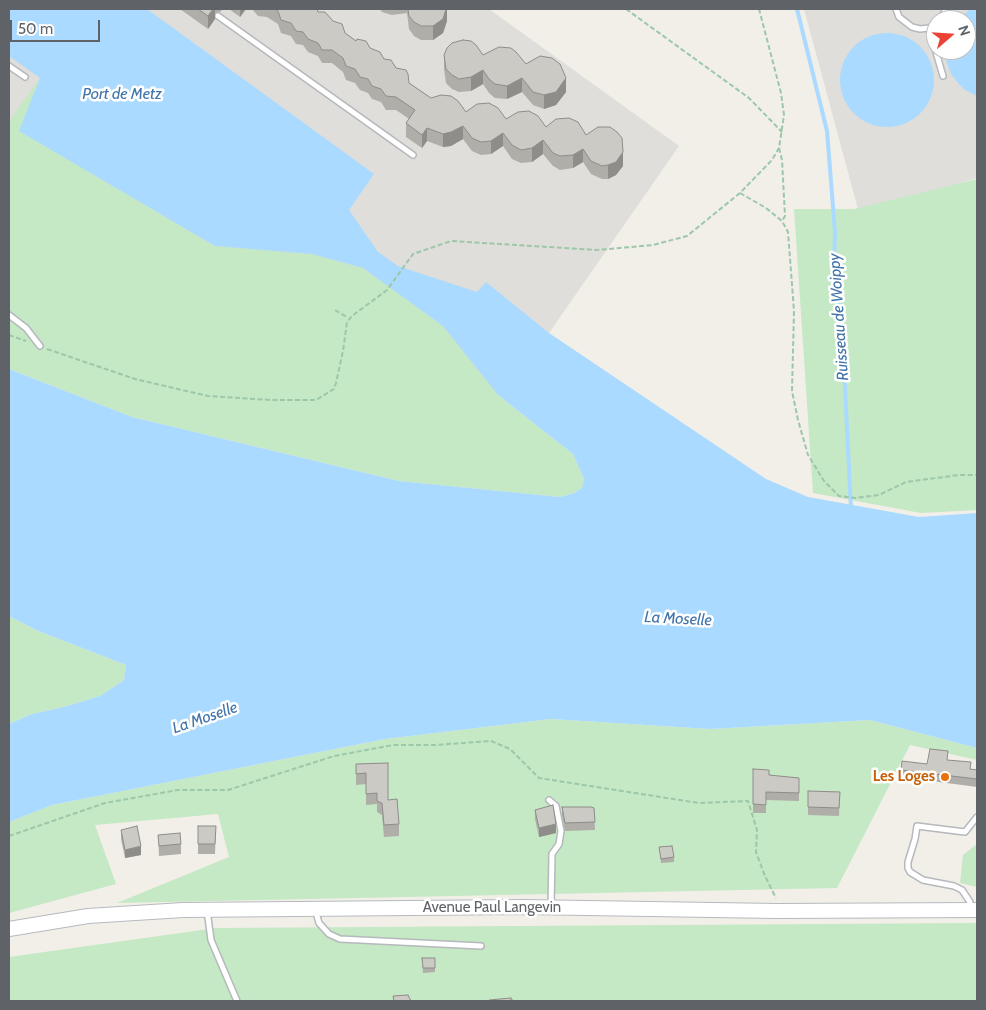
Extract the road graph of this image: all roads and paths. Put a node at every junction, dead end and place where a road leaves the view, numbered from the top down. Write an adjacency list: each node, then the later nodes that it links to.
1 (626, 9): 10 (path)
2 (758, 9): 10 (path)
3 (896, 9): 5 (lane)
4 (218, 16): 12 (lane)
5 (926, 28)
6 (938, 60): 8 (lane)
7 (9, 66): 9 (lane)
8 (943, 76)
9 (25, 77)
10 (782, 132): 11 (path)
11 (779, 148): 13 (path); 14 (path)
12 (413, 155)
13 (740, 193): 14 (path); 19 (path)
14 (782, 221): 20 (path)
15 (334, 310): 17 (path)
16 (9, 315): 19 (lane)
17 (347, 317)
18 (9, 335): 19 (path)
19 (40, 346)
20 (977, 475)
21 (549, 800): 24 (lane)
22 (977, 817): 27 (lane)
23 (9, 836): 28 (path)
24 (551, 907): 25 (main road, Avenue Paul Langevin); 28 (main road, Avenue Paul Langevin)
25 (315, 909): 26 (main road, Avenue Paul Langevin); 30 (lane)
26 (206, 910): 29 (main road, Avenue Paul Langevin); 31 (lane)
27 (973, 910): 28 (main road, Avenue Paul Langevin)
28 (777, 911)
29 (9, 929)
30 (481, 946)
31 (238, 1001)

